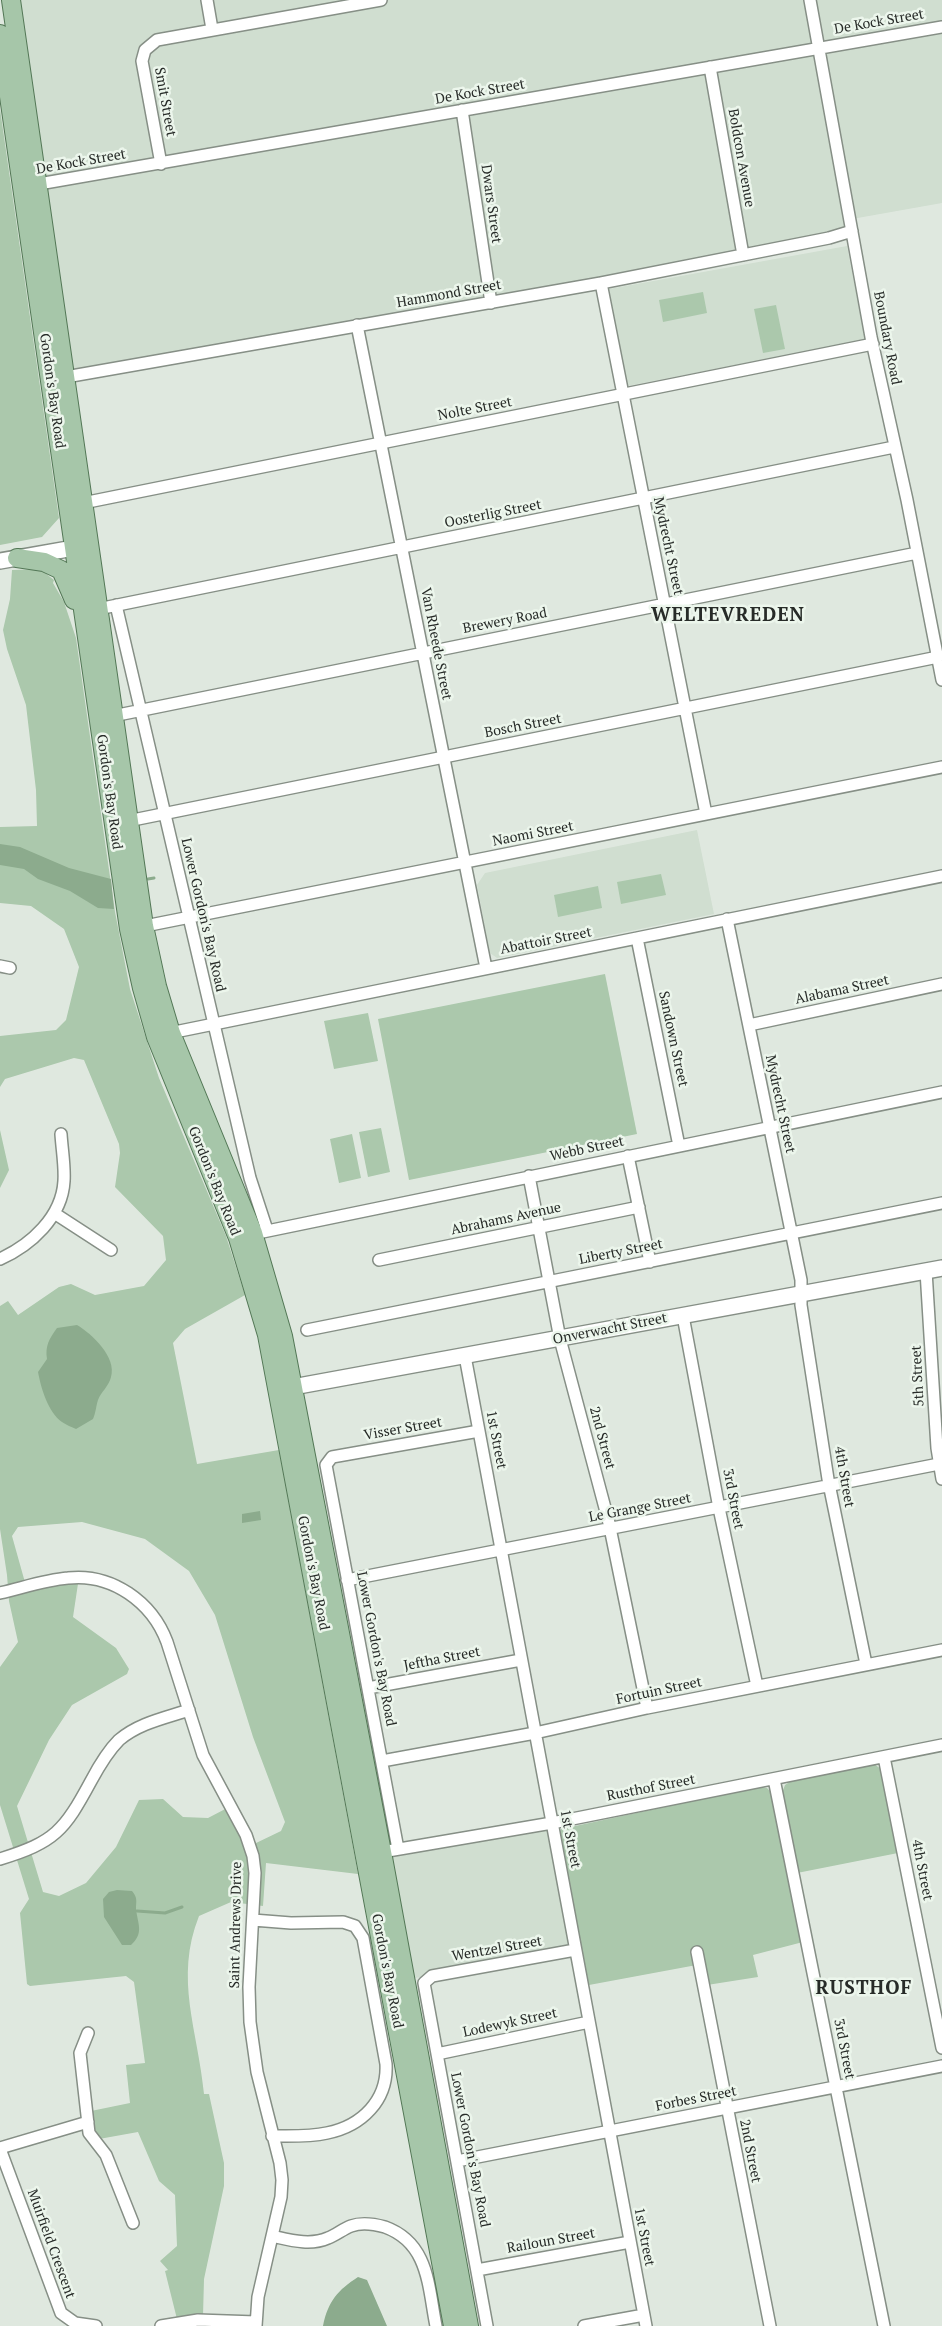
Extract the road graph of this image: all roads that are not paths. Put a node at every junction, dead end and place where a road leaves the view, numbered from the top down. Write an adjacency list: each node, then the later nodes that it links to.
1 (11, 0): 12 (main road, Gordon's Bay Road)
2 (207, 0): 6 (street)
3 (381, 0): 6 (street, Smit Street)
4 (810, 0): 8 (street, Boundary Road)
5 (942, 27): 8 (street, De Kock Street)
6 (212, 29): 11 (street, Smit Street)
7 (0, 34): 12 (main road, Gordon's Bay Road)
8 (818, 48): 9 (street, De Kock Street); 13 (street, Boundary Road)
9 (710, 67): 10 (street, De Kock Street); 14 (street, Boldcon Avenue)
10 (462, 110): 11 (street, De Kock Street); 16 (street, Dwars Street)
11 (161, 164): 12 (street, De Kock Street)
12 (29, 186): 19 (main road, Gordon's Bay Road)
13 (852, 231): 14 (street, Hammond Street); 18 (street, Boundary Road)
14 (743, 255): 15 (street, Hammond Street)
15 (601, 284): 16 (street, Hammond Street); 20 (street, Mydrecht Street)
16 (491, 303): 17 (street, Hammond Street)
17 (357, 325): 19 (street, Hammond Street); 21 (street, Van Rheede Street)
18 (873, 344): 20 (street, Nolte Street); 22 (street, Boundary Road)
19 (57, 379): 24 (main road, Gordon's Bay Road); 25 (main road, Gordon's Bay Road)
20 (622, 394): 21 (street, Nolte Street); 23 (street, Mydrecht Street)
21 (381, 443): 24 (street, Nolte Street); 26 (street, Van Rheede Street)
22 (894, 447): 23 (street, Oosterlig Street); 28 (street, Boundary Road)
23 (643, 499): 26 (street, Oosterlig Street); 31 (street, Mydrecht Street)
24 (83, 503): 25 (main road, Gordon's Bay Road)
25 (81, 541): 27 (street); 29 (street); 33 (main road, Gordon's Bay Road); 34 (main road, Gordon's Bay Road)
26 (402, 547): 32 (street, Oosterlig Street); 35 (street, Van Rheede Street)
27 (0, 552)
28 (917, 552): 31 (street, Brewery Road); 36 (street, Boundary Road)
29 (17, 558): 30 (street); 34 (main road)
30 (0, 561)
31 (665, 604): 35 (street, Brewery Road); 38 (street, Mydrecht Street)
32 (116, 605): 33 (street, Oosterlig Street); 39 (street, Lower Gordon's Bay Road)
33 (98, 609): 40 (main road, Gordon's Bay Road)
34 (85, 623): 40 (main road, Gordon's Bay Road)
35 (423, 652): 39 (street, Brewery Road); 41 (street, Van Rheede Street)
36 (938, 657): 37 (street, Boundary Road); 38 (street, Bosch Street)
37 (942, 680)
38 (686, 708): 41 (street, Bosch Street); 44 (street, Mydrecht Street)
39 (140, 710): 40 (street, Brewery Road); 43 (street, Lower Gordon's Bay Road)
40 (106, 717): 45 (main road, Gordon's Bay Road)
41 (444, 757): 43 (street, Bosch Street); 46 (street, Van Rheede Street)
42 (942, 767): 44 (street, Naomi Street)
43 (164, 814): 45 (street, Bosch Street); 48 (street, Lower Gordon's Bay Road)
44 (706, 814): 46 (street, Naomi Street)
45 (121, 822): 50 (main road, Gordon's Bay Road)
46 (465, 862): 48 (street, Naomi Street); 52 (street, Van Rheede Street)
47 (942, 876): 49 (street, Abattoir Street)
48 (189, 918): 50 (street, Naomi Street); 54 (street, Lower Gordon's Bay Road)
49 (727, 919): 51 (street, Abattoir Street); 55 (street, Mydrecht Street)
50 (136, 928): 56 (main road, Gordon's Bay Road)
51 (637, 938): 52 (street, Abattoir Street); 60 (street, Sandown Street)
52 (486, 968): 54 (street, Abattoir Street)
53 (942, 984): 55 (street, Alabama Street)
54 (213, 1023): 56 (street, Abattoir Street); 68 (street, Lower Gordon's Bay Road)
55 (749, 1025): 58 (street, Mydrecht Street)
56 (164, 1035): 68 (main road, Gordon's Bay Road)
57 (942, 1092): 58 (street, Webb Street)
58 (770, 1127): 60 (street, Webb Street); 67 (street, Mydrecht Street)
59 (61, 1134): 65 (street)
60 (679, 1146): 61 (street, Webb Street)
61 (628, 1156): 62 (street, Webb Street); 64 (street)
62 (529, 1176): 66 (street, 2nd Street); 68 (street, Webb Street)
63 (942, 1203): 67 (street, Liberty Street)
64 (639, 1208): 66 (street, Abrahams Avenue); 72 (street)
65 (54, 1213): 69 (street); 70 (street)
66 (539, 1228): 71 (street, Abrahams Avenue); 75 (street, 2nd Street)
67 (792, 1233): 72 (street, Liberty Street); 76 (street, Mydrecht Street)
68 (253, 1234): 81 (main road, Gordon's Bay Road); 81 (main road, Gordon's Bay Road)
69 (111, 1250)
70 (0, 1259)
71 (379, 1260)
72 (650, 1262): 75 (street, Liberty Street)
73 (942, 1268): 74 (street, Onverwacht Street)
74 (926, 1271): 76 (street, Onverwacht Street); 84 (street, 5th Street)
75 (550, 1282): 78 (street, Liberty Street); 79 (street, 2nd Street)
76 (801, 1294): 77 (street, Onverwacht Street); 86 (street, 4th Street)
77 (683, 1316): 79 (street, Onverwacht Street); 87 (street, 3rd Street)
78 (306, 1330)
79 (560, 1339): 80 (street, Onverwacht Street); 88 (street, 2nd Street)
80 (465, 1356): 81 (street, Onverwacht Street); 82 (street, 1st Street)
81 (286, 1389): 105 (main road, Gordon's Bay Road)
82 (479, 1431): 83 (street, Visser Street); 89 (street, 1st Street)
83 (332, 1457): 90 (street, Lower Gordon's Bay Road)
84 (939, 1464): 85 (street, 5th Street); 86 (street, Le Grange Street)
85 (942, 1478)
86 (830, 1486): 87 (street, Le Grange Street); 94 (street, 4th Street)
87 (719, 1508): 88 (street, Le Grange Street); 95 (street, 3rd Street)
88 (610, 1530): 89 (street, Le Grange Street); 97 (street, 2nd Street)
89 (501, 1551): 90 (street, Le Grange Street); 93 (street, 1st Street)
90 (347, 1580): 96 (street, Lower Gordon's Bay Road)
91 (0, 1592): 98 (street, Saint Andrews Drive)
92 (942, 1650): 94 (street, Fortuin Street)
93 (521, 1660): 96 (street, Jeftha Street); 99 (street, 1st Street)
94 (866, 1664): 95 (street, Fortuin Street)
95 (757, 1686): 97 (street, Fortuin Street)
96 (368, 1688): 102 (street, Lower Gordon's Bay Road)
97 (646, 1708): 99 (street, Fortuin Street)
98 (189, 1710): 106 (street); 107 (street, Saint Andrews Drive)
99 (535, 1733): 102 (street, Fortuin Street); 104 (street, 1st Street)
100 (942, 1745): 101 (street, Rusthof Street)
101 (884, 1757): 103 (street, Rusthof Street); 113 (street, 4th Street)
102 (382, 1761): 105 (street, Lower Gordon's Bay Road)
103 (774, 1779): 104 (street, Rusthof Street); 116 (street, 3rd Street)
104 (552, 1823): 105 (street, Rusthof Street); 108 (street, 1st Street)
105 (382, 1852): 133 (main road, Gordon's Bay Road); 134 (main road, Gordon's Bay Road)
106 (0, 1860)
107 (253, 1920): 120 (street, Saint Andrews Drive); 120 (street)
108 (576, 1950): 110 (street, Wentzel Street); 111 (street, 1st Street)
109 (697, 1952): 117 (street, 2nd Street)
110 (425, 1980): 114 (street, Lower Gordon's Bay Road)
111 (589, 2022): 114 (street, Lodewyk Street); 119 (street, 1st Street)
112 (88, 2033): 118 (street)
113 (942, 2048)
114 (437, 2054): 122 (street, Lower Gordon's Bay Road)
115 (942, 2066): 116 (street, Forbes Street)
116 (836, 2086): 117 (street, Forbes Street); 138 (street, 3rd Street)
117 (726, 2108): 119 (street, Forbes Street); 137 (street, 2nd Street)
118 (88, 2122): 121 (street); 123 (street)
119 (609, 2131): 122 (street, Forbes Street); 125 (street, 1st Street)
120 (272, 2136): 124 (street, Saint Andrews Drive)
121 (0, 2149): 128 (street, Muirfield Crescent)
122 (457, 2161): 126 (street, Lower Gordon's Bay Road)
123 (133, 2223)
124 (272, 2236): 129 (street, Saint Andrews Drive); 132 (street)
125 (630, 2242): 126 (street, Railoun Street); 127 (street, 1st Street)
126 (477, 2270): 135 (street, Lower Gordon's Bay Road)
127 (645, 2320): 136 (street)
128 (67, 2322): 130 (street, Muirfield Crescent)
129 (256, 2324): 131 (street)
130 (96, 2326)
131 (161, 2326)
132 (436, 2326)
133 (453, 2326)
134 (469, 2326)
135 (487, 2326)
136 (584, 2326)
137 (770, 2326)
138 (884, 2326)

